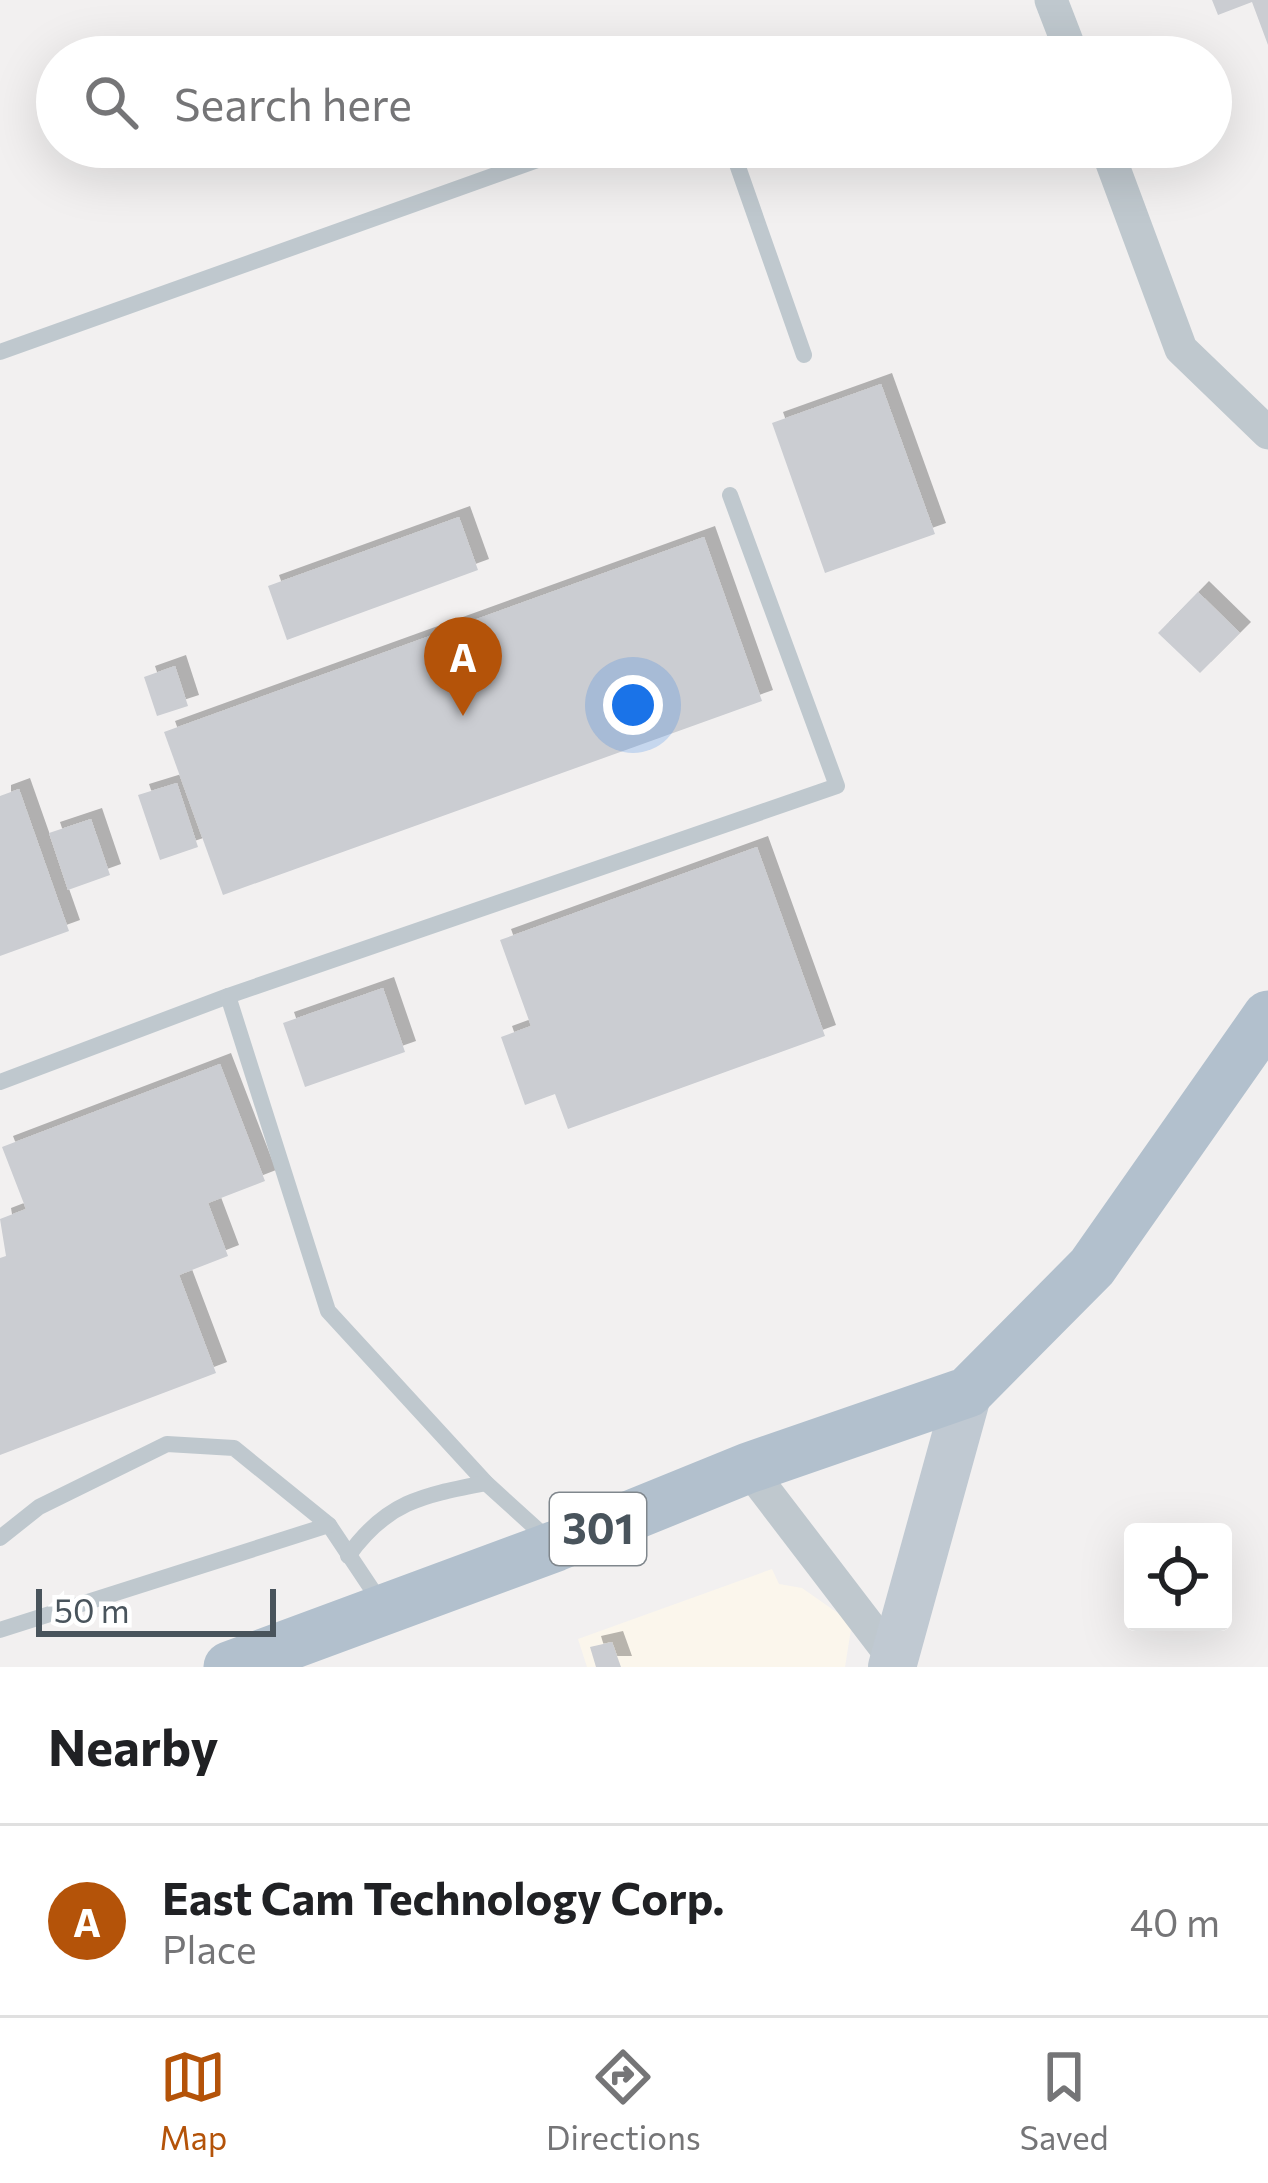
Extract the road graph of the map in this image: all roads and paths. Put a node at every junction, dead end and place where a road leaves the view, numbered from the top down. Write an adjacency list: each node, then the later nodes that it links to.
1 (1052, 0): 2 (street)
2 (1065, 36)
3 (515, 168): 6 (lane)
4 (738, 168): 7 (lane)
5 (1114, 168): 8 (street)
6 (0, 352)
7 (804, 355)
8 (1268, 433)
9 (730, 495): 10 (lane)
10 (228, 996): 12 (lane); 15 (lane)
11 (1268, 1016): 13 (main road, 301)
12 (0, 1082)
13 (968, 1392): 14 (main road, 301); 22 (main road)
14 (748, 1468): 18 (main road, 301); 22 (street)
15 (486, 1483): 18 (lane); 19 (lane)
16 (328, 1525): 17 (lane); 19 (lane); 21 (lane)
17 (0, 1538)
18 (556, 1546): 20 (main road, 301)
19 (348, 1556): 20 (lane)
20 (384, 1608): 23 (main road, 301)
21 (0, 1630)
22 (893, 1663)
23 (229, 1667)

